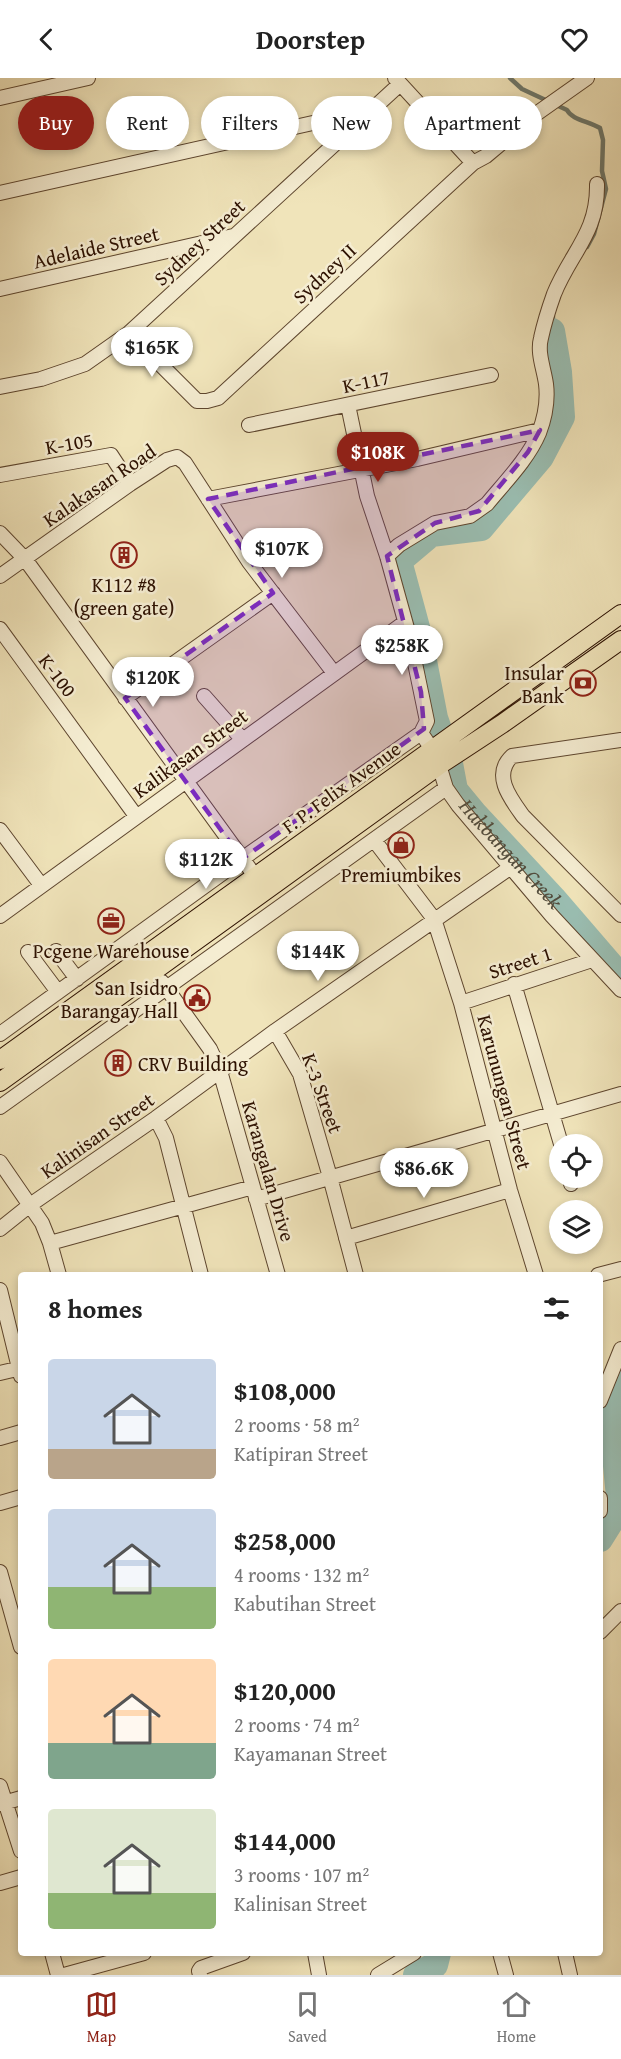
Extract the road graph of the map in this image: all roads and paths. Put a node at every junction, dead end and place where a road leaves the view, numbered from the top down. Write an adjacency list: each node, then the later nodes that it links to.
1 (88, 78): 5 (street)
2 (587, 78): 8 (street, Sydney II)
3 (398, 81): 4 (street, Sydney Street); 8 (street)
4 (385, 96)
5 (0, 98)
6 (311, 124): 10 (street)
7 (329, 150): 11 (street, Sydney Street)
8 (473, 163): 13 (street, Sydney II)
9 (597, 184): 18 (street)
10 (0, 193)
11 (235, 235): 12 (street, Adelaide Street); 13 (street, Sydney Street)
12 (0, 289)
13 (129, 333): 15 (street, Sydney Street)
14 (491, 375): 16 (street, K-117)
15 (0, 387)
16 (348, 405): 17 (street, K-117); 19 (street)
17 (249, 424)
18 (540, 430): 19 (street); 24 (street)
19 (361, 470): 22 (street); 24 (street)
20 (0, 475): 21 (street, K-105)
21 (130, 484): 22 (street, Kalakasan Road); 25 (street, Kalakasan Road)
22 (208, 499): 27 (street)
23 (0, 533): 25 (street)
24 (387, 556): 29 (street)
25 (25, 559): 26 (street, Kalakasan Road); 36 (street)
26 (0, 576)
27 (273, 593): 34 (street); 36 (street)
28 (621, 614): 32 (main road, F. P. Felix Avenue)
29 (404, 623): 34 (street, Kalikasan Street); 39 (street)
30 (0, 629): 45 (street, K-100)
31 (621, 640): 33 (main road, F. P. Felix Avenue)
32 (568, 651): 33 (main road); 37 (main road, F. P. Felix Avenue)
33 (581, 669): 38 (main road, F. P. Felix Avenue)
34 (334, 673): 40 (street, Kalikasan Street)
35 (204, 696): 40 (street)
36 (126, 698): 43 (street)
37 (490, 706): 38 (main road); 42 (main road, F. P. Felix Avenue)
38 (502, 724): 42 (main road, F. P. Felix Avenue)
39 (422, 733): 42 (street); 48 (street)
40 (243, 739): 43 (street, Kalikasan Street)
41 (621, 740): 52 (street)
42 (436, 756): 44 (street); 50 (main road, F. P. Felix Avenue)
43 (185, 780): 45 (street, Kalikasan Street); 48 (street)
44 (446, 788): 47 (street); 49 (street)
45 (136, 816): 51 (street, Kalikasan Street)
46 (0, 830): 51 (street)
47 (374, 840): 54 (street, Karunungan Street); 61 (street)
48 (242, 859): 50 (street); 59 (street)
49 (511, 867): 54 (street, Kalinisan Street); 57 (street)
50 (260, 884): 58 (main road, F. P. Felix Avenue)
51 (41, 885): 53 (street, Kalikasan Street)
52 (621, 915)
53 (0, 916)
54 (434, 919): 64 (street, Karunungan Street); 65 (street, Kalinisan Street)
55 (56, 951): 59 (street)
56 (28, 952): 63 (street)
57 (592, 960): 60 (street, Street 1); 62 (street)
58 (149, 964): 61 (street, Karangalan Drive); 67 (main road, F. P. Felix Avenue); 69 (main road, F. P. Felix Avenue)
59 (77, 979): 63 (street)
60 (514, 984): 64 (street, Street 1); 72 (street)
61 (166, 988): 68 (street, Karangalan Drive); 71 (street)
62 (621, 990)
63 (58, 992): 66 (street)
64 (461, 1003): 74 (street, Karunungan Street)
65 (275, 1031): 68 (street, Kalinisan Street); 77 (street, K-3 Street)
66 (0, 1034)
67 (0, 1060)
68 (220, 1071): 73 (street, Kalinisan Street); 79 (street, Karangalan Drive)
69 (0, 1082)
70 (621, 1094): 72 (street)
71 (0, 1107)
72 (553, 1113): 74 (street); 75 (street)
73 (156, 1118): 80 (street, Kalinisan Street); 81 (street)
74 (494, 1130): 77 (street); 78 (street, Karunungan Street)
75 (558, 1134)
76 (0, 1162): 80 (street)
77 (330, 1177): 79 (street); 83 (street, K-3 Street)
78 (510, 1190): 83 (street); 90 (street, Karunungan Street)
79 (254, 1193): 81 (street); 88 (street, Karangalan Drive)
80 (30, 1205): 82 (street, Kalinisan Street); 84 (street)
81 (184, 1207): 84 (street); 87 (street)
82 (0, 1229)
83 (346, 1238): 89 (street, K-3 Street)
84 (50, 1243): 86 (street)
85 (621, 1269): 91 (street)
86 (58, 1272)
87 (200, 1272)
88 (277, 1272)
89 (355, 1272)
90 (535, 1272)
91 (603, 1274)
92 (0, 1290): 94 (street)
93 (621, 1349): 97 (street)
94 (18, 1362)
95 (18, 1370): 96 (street)
96 (0, 1373)
97 (603, 1388)
98 (18, 1433): 99 (street)
99 (0, 1438)
100 (18, 1498): 101 (street)
101 (0, 1503)
102 (0, 1572): 105 (street)
103 (620, 1613): 104 (street)
104 (603, 1629)
105 (18, 1636)
106 (0, 1786): 108 (street)
107 (18, 1799): 108 (street)
108 (3, 1804): 109 (street)
109 (18, 1843)
110 (18, 1878): 111 (street)
111 (0, 1883)
112 (53, 1956): 119 (street)
113 (133, 1956): 120 (street)
114 (235, 1956): 121 (street)
115 (316, 1956): 122 (street)
116 (409, 1956): 123 (street)
117 (501, 1956): 124 (street)
118 (566, 1956): 125 (street)
119 (58, 1975)
120 (64, 1975)
121 (200, 1975)
122 (319, 1975)
123 (378, 1975)
124 (506, 1975)
125 (570, 1975)

